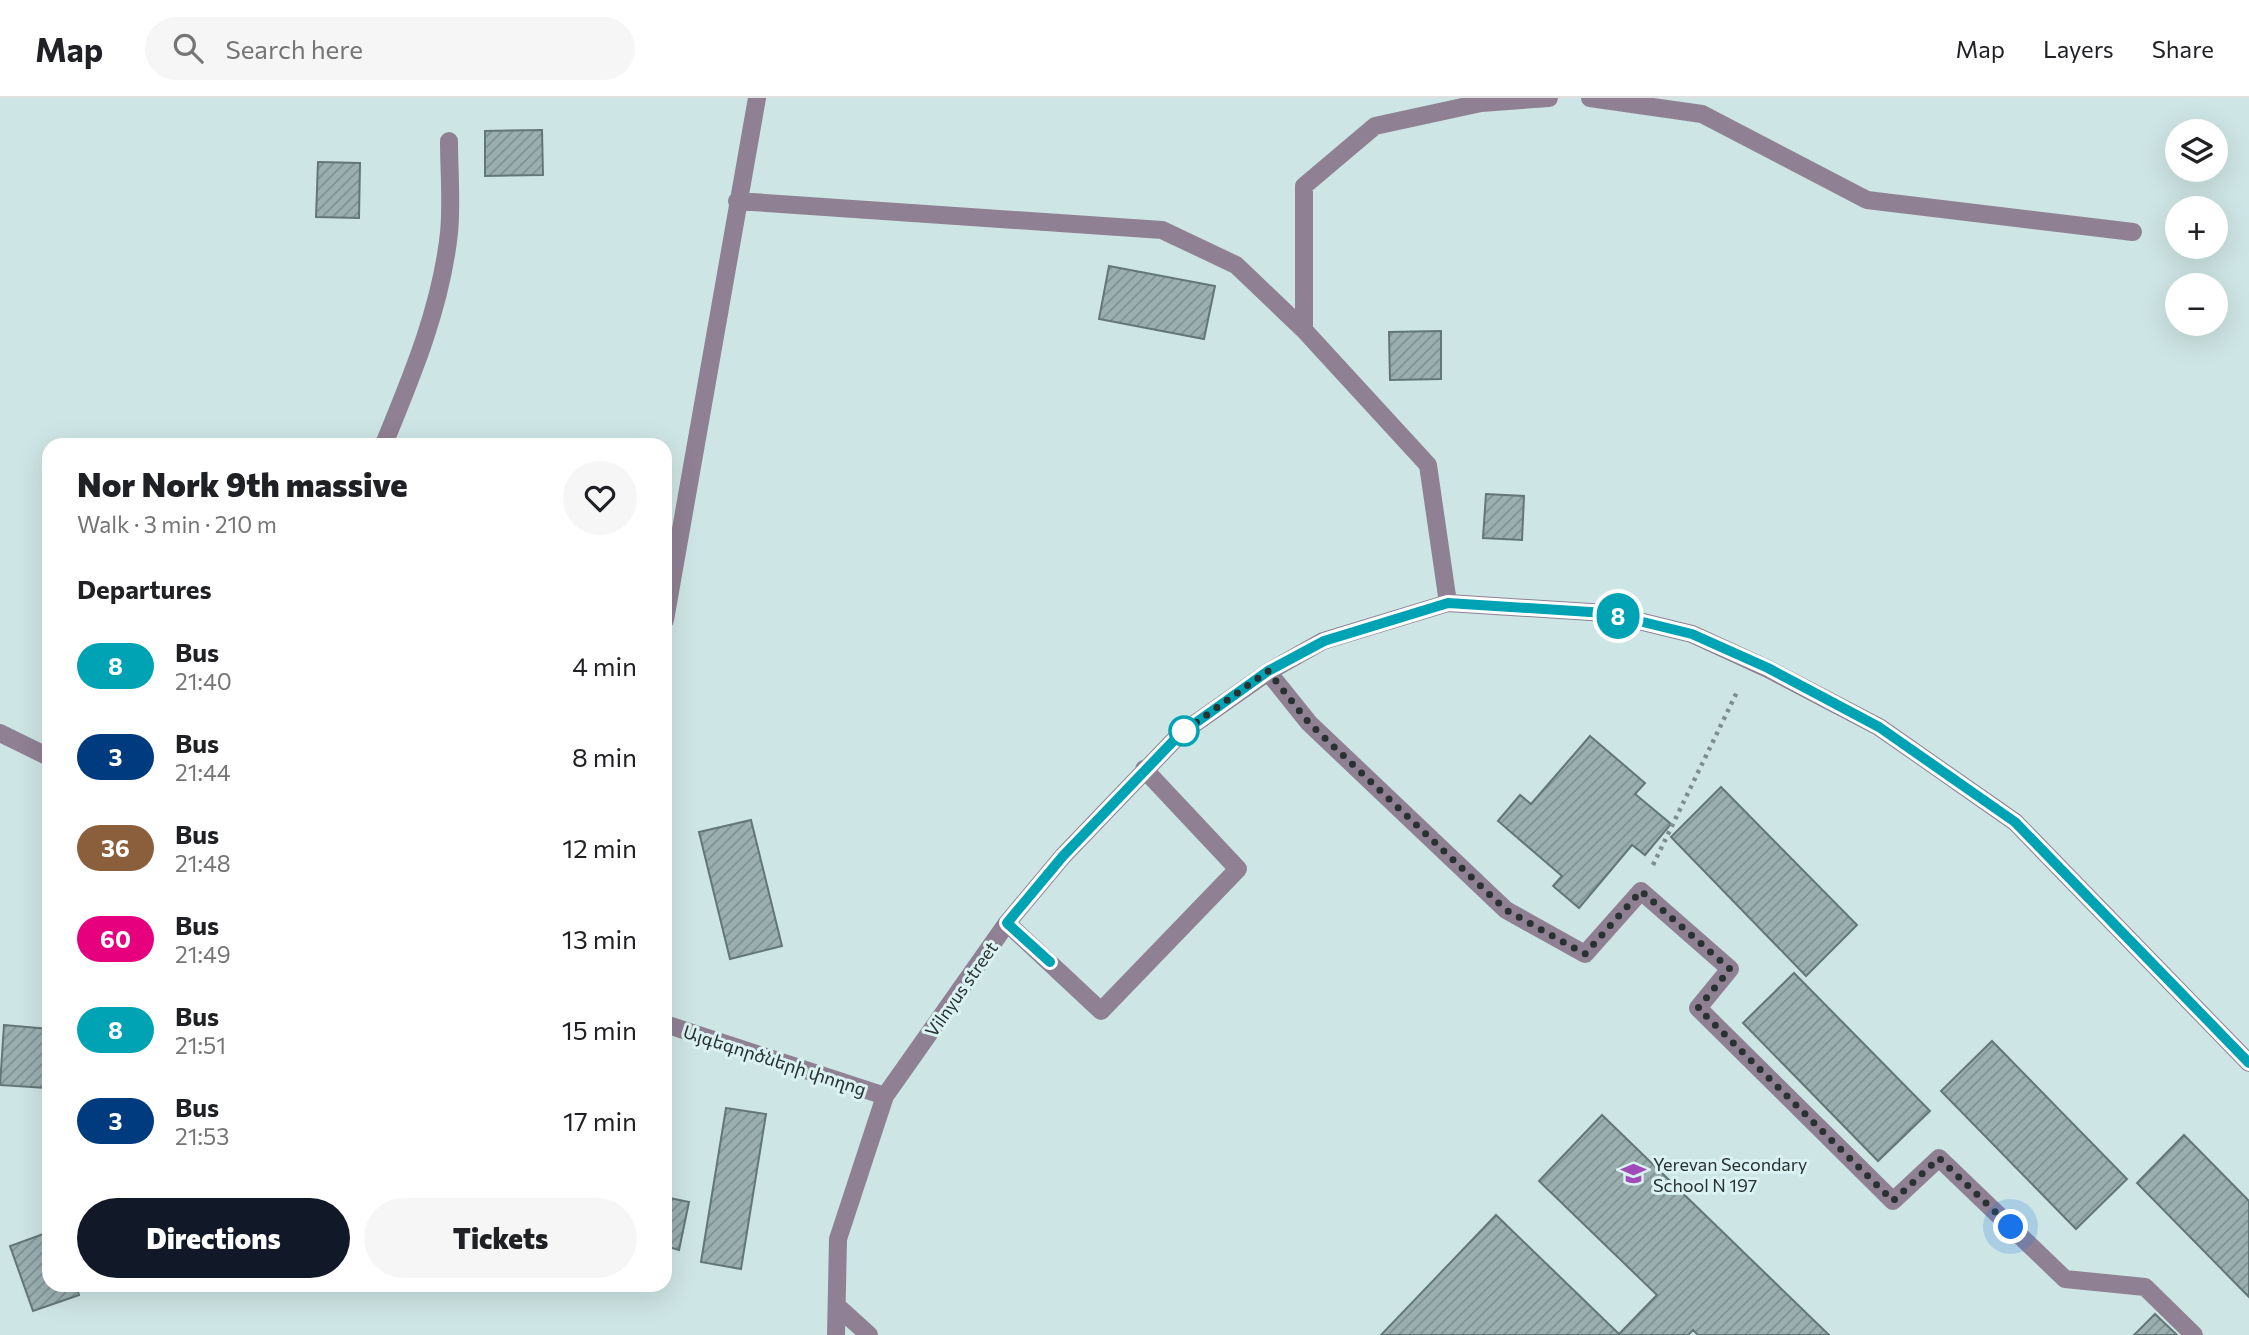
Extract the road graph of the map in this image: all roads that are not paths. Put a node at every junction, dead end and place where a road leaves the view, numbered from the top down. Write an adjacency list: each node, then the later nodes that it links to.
1 (757, 98): 5 (street)
2 (1549, 98): 7 (street)
3 (1590, 98): 6 (street)
4 (449, 141): 8 (street)
5 (737, 201): 7 (street); 9 (street)
6 (2133, 232)
7 (1304, 330): 10 (street)
8 (386, 438)
9 (672, 579)
10 (1448, 603): 11 (street, Vilnyus street); 17 (street, Vilnyus street)
11 (1268, 671): 14 (street, Vilnyus street); 22 (street)
12 (0, 733): 13 (street)
13 (42, 754)
14 (1144, 769): 15 (street, Vilnyus street); 15 (street)
15 (1007, 923): 18 (street, Vilnyus street)
16 (672, 1026): 18 (street, Այգեգործների փողոց)
17 (2249, 1063)
18 (885, 1096): 19 (street, Vilnyus street)
19 (837, 1306): 20 (street, Vilnyus street); 21 (street)
20 (836, 1335)
21 (869, 1335)
22 (2194, 1335)

